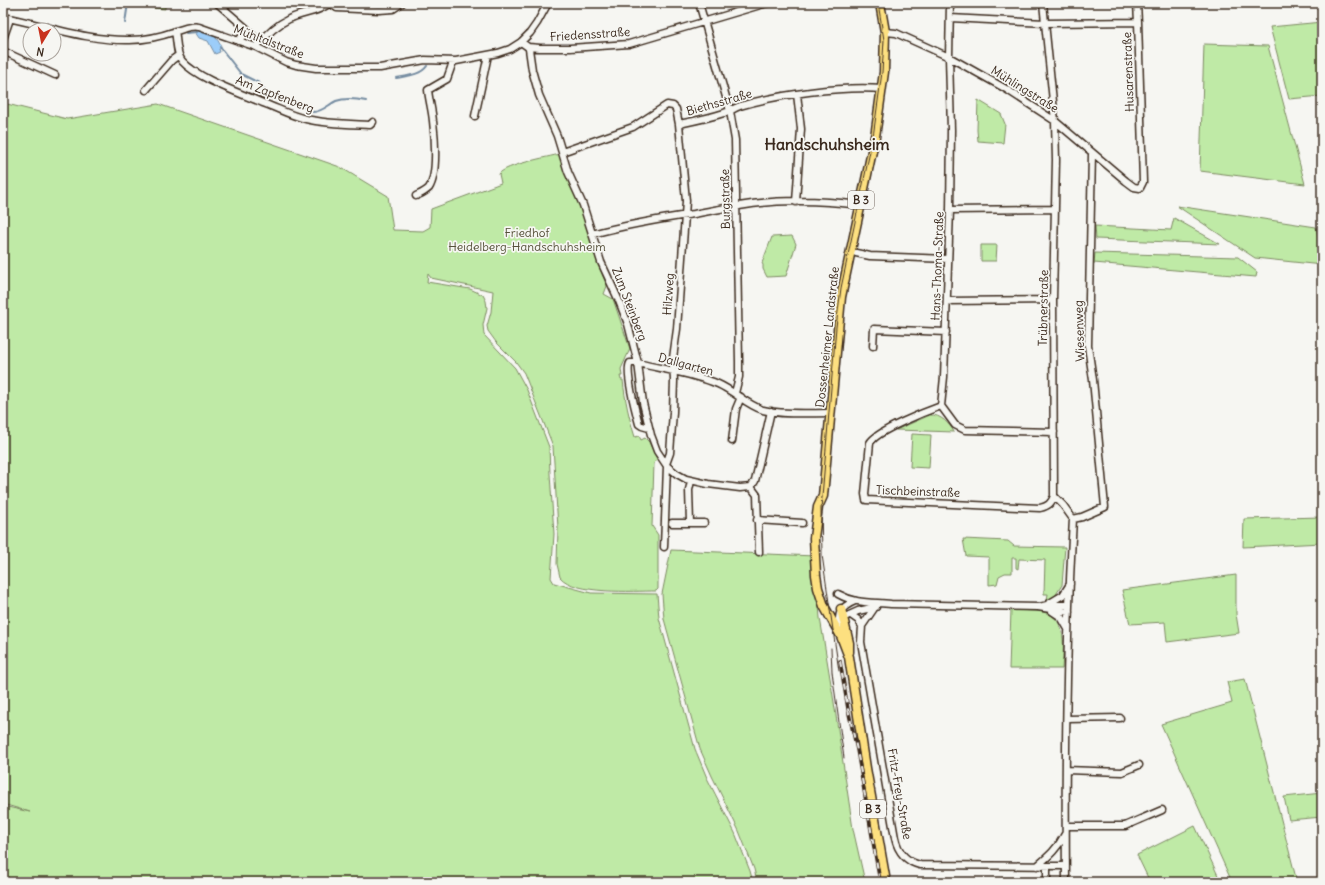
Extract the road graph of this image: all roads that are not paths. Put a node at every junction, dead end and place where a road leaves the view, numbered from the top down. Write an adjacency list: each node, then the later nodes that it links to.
1 (217, 3): 18 (street)
2 (330, 3): 3 (street); 24 (street)
3 (402, 3)
4 (548, 3): 23 (street, Mühltalstraße)
5 (699, 3): 15 (street, Burgstraße)
6 (767, 3): 11 (street, Friedensstraße)
7 (880, 3): 20 (main road, Dossenheimer Landstraße / B 3)
8 (950, 3): 13 (street, Hans-Thoma-Straße)
9 (1044, 3): 17 (street, Trübnerstraße)
10 (1137, 3): 16 (street)
11 (759, 4): 15 (street, Friedensstraße)
12 (3, 17): 14 (street, Mühltalstraße)
13 (950, 18): 17 (street, Husarenstraße); 29 (street, Hans-Thoma-Straße)
14 (10, 19): 19 (street, Mühltalstraße); 21 (street)
15 (704, 22): 25 (street, Friedensstraße); 35 (street, Burgstraße)
16 (1138, 22): 17 (street, Husarenstraße); 42 (street, Husarenstraße)
17 (1045, 23): 37 (street, Trübnerstraße)
18 (248, 30): 22 (street); 24 (street)
19 (176, 31): 22 (street, Mühltalstraße); 27 (street)
20 (885, 32): 29 (street, Mühlingstraße); 32 (main road, Dossenheimer Landstraße / B 3)
21 (3, 39)
22 (238, 41): 24 (street, Mühltalstraße)
23 (521, 42): 25 (street); 28 (street, Mühltalstraße)
24 (257, 45): 30 (street, Mühltalstraße)
25 (528, 47): 40 (street, Zum Steinberg)
26 (3, 51): 31 (street)
27 (179, 55): 33 (street); 38 (street, Am Zapfenberg)
28 (488, 55): 30 (street, Mühltalstraße); 36 (street)
29 (949, 57): 37 (street, Mühlingstraße); 48 (street, Hans-Thoma-Straße)
30 (453, 62): 43 (street)
31 (55, 75)
32 (882, 89): 34 (street, Biethsstraße); 45 (main road, Dossenheimer Landstraße / B 3)
33 (146, 90)
34 (797, 94): 35 (street, Biethsstraße); 44 (street)
35 (730, 111): 39 (street, Biethsstraße); 46 (street, Burgstraße)
36 (475, 116)
37 (1055, 121): 41 (street, Mühlingstraße); 47 (street, Trübnerstraße)
38 (373, 122)
39 (679, 124): 40 (street, Biethsstraße); 49 (street, Hilzweg)
40 (562, 152): 50 (street, Zum Steinberg)
41 (1092, 154): 42 (street, Mühlingstraße); 70 (street, Wiesenweg)
42 (1140, 188)
43 (416, 196)
44 (796, 202): 45 (street); 46 (street)
45 (860, 205): 62 (main road, Dossenheimer Landstraße / B 3)
46 (737, 206): 49 (street); 59 (street, Burgstraße)
47 (1056, 209): 48 (street); 53 (street, Trübnerstraße)
48 (950, 210): 52 (street, Hans-Thoma-Straße)
49 (685, 215): 50 (street); 58 (street, Hilzweg)
50 (592, 234): 57 (street, Zum Steinberg)
51 (856, 253): 52 (street)
52 (948, 259): 54 (street, Hans-Thoma-Straße)
53 (1053, 300): 54 (street); 64 (street, Trübnerstraße)
54 (947, 301): 55 (street, Hans-Thoma-Straße)
55 (946, 332): 56 (street); 60 (street, Hans-Thoma-Straße)
56 (873, 346)
57 (638, 363): 58 (street, Dallgarten); 63 (street, Zum Steinberg); 63 (street)
58 (674, 371): 59 (street, Dallgarten); 66 (street, Hilzweg)
59 (738, 395): 61 (street); 65 (street, Burgstraße)
60 (941, 406): 64 (street); 69 (street, Tischbeinstraße)
61 (771, 411): 62 (street); 68 (street)
62 (830, 413): 78 (main road, Dossenheimer Landstraße / B 3)
63 (649, 428): 66 (street, Zum Steinberg)
64 (1054, 432): 69 (street, Trübnerstraße)
65 (732, 441)
66 (667, 465): 67 (street, Zum Steinberg); 76 (street)
67 (691, 481): 68 (street, Zum Steinberg); 74 (street)
68 (751, 487): 71 (street)
69 (1054, 496): 70 (street)
70 (1073, 519): 79 (street)
71 (757, 520): 75 (street); 77 (street)
72 (704, 522): 74 (street)
73 (672, 523): 74 (street)
74 (690, 523)
75 (802, 523)
76 (664, 547)
77 (760, 552)
78 (817, 581): 86 (main road, Dossenheimer Landstraße / B 3); 89 (main road, Dossenheimer Landstraße / B 3)
79 (1070, 584): 84 (street); 85 (street)
80 (838, 594): 81 (street)
81 (855, 602): 82 (street); 86 (street)
82 (891, 604): 83 (street); 84 (street)
83 (875, 607): 86 (street); 87 (street)
84 (1048, 607): 85 (street); 88 (street)
85 (1069, 609): 88 (street)
86 (844, 613): 87 (street); 89 (street, Dossenheimer Landstraße); 90 (main road, Dossenheimer Landstraße / B 3)
87 (862, 626): 97 (street, Fritz-Frey-Straße)
88 (1068, 629): 92 (street)
89 (839, 632): 90 (main road, Dossenheimer Landstraße / B 3)
90 (849, 657): 100 (main road, Dossenheimer Landstraße / B 3)
91 (1120, 718): 92 (street)
92 (1067, 719): 94 (street)
93 (1139, 765): 94 (street)
94 (1066, 770): 96 (street)
95 (1162, 810): 96 (street)
96 (1066, 829): 97 (street); 99 (street)
97 (1037, 866): 98 (street, Fritz-Frey-Straße)
98 (1047, 866): 99 (street, Fritz-Frey-Straße); 101 (street)
99 (1066, 866): 102 (street)
100 (886, 882)
101 (1047, 882)
102 (1066, 882)

